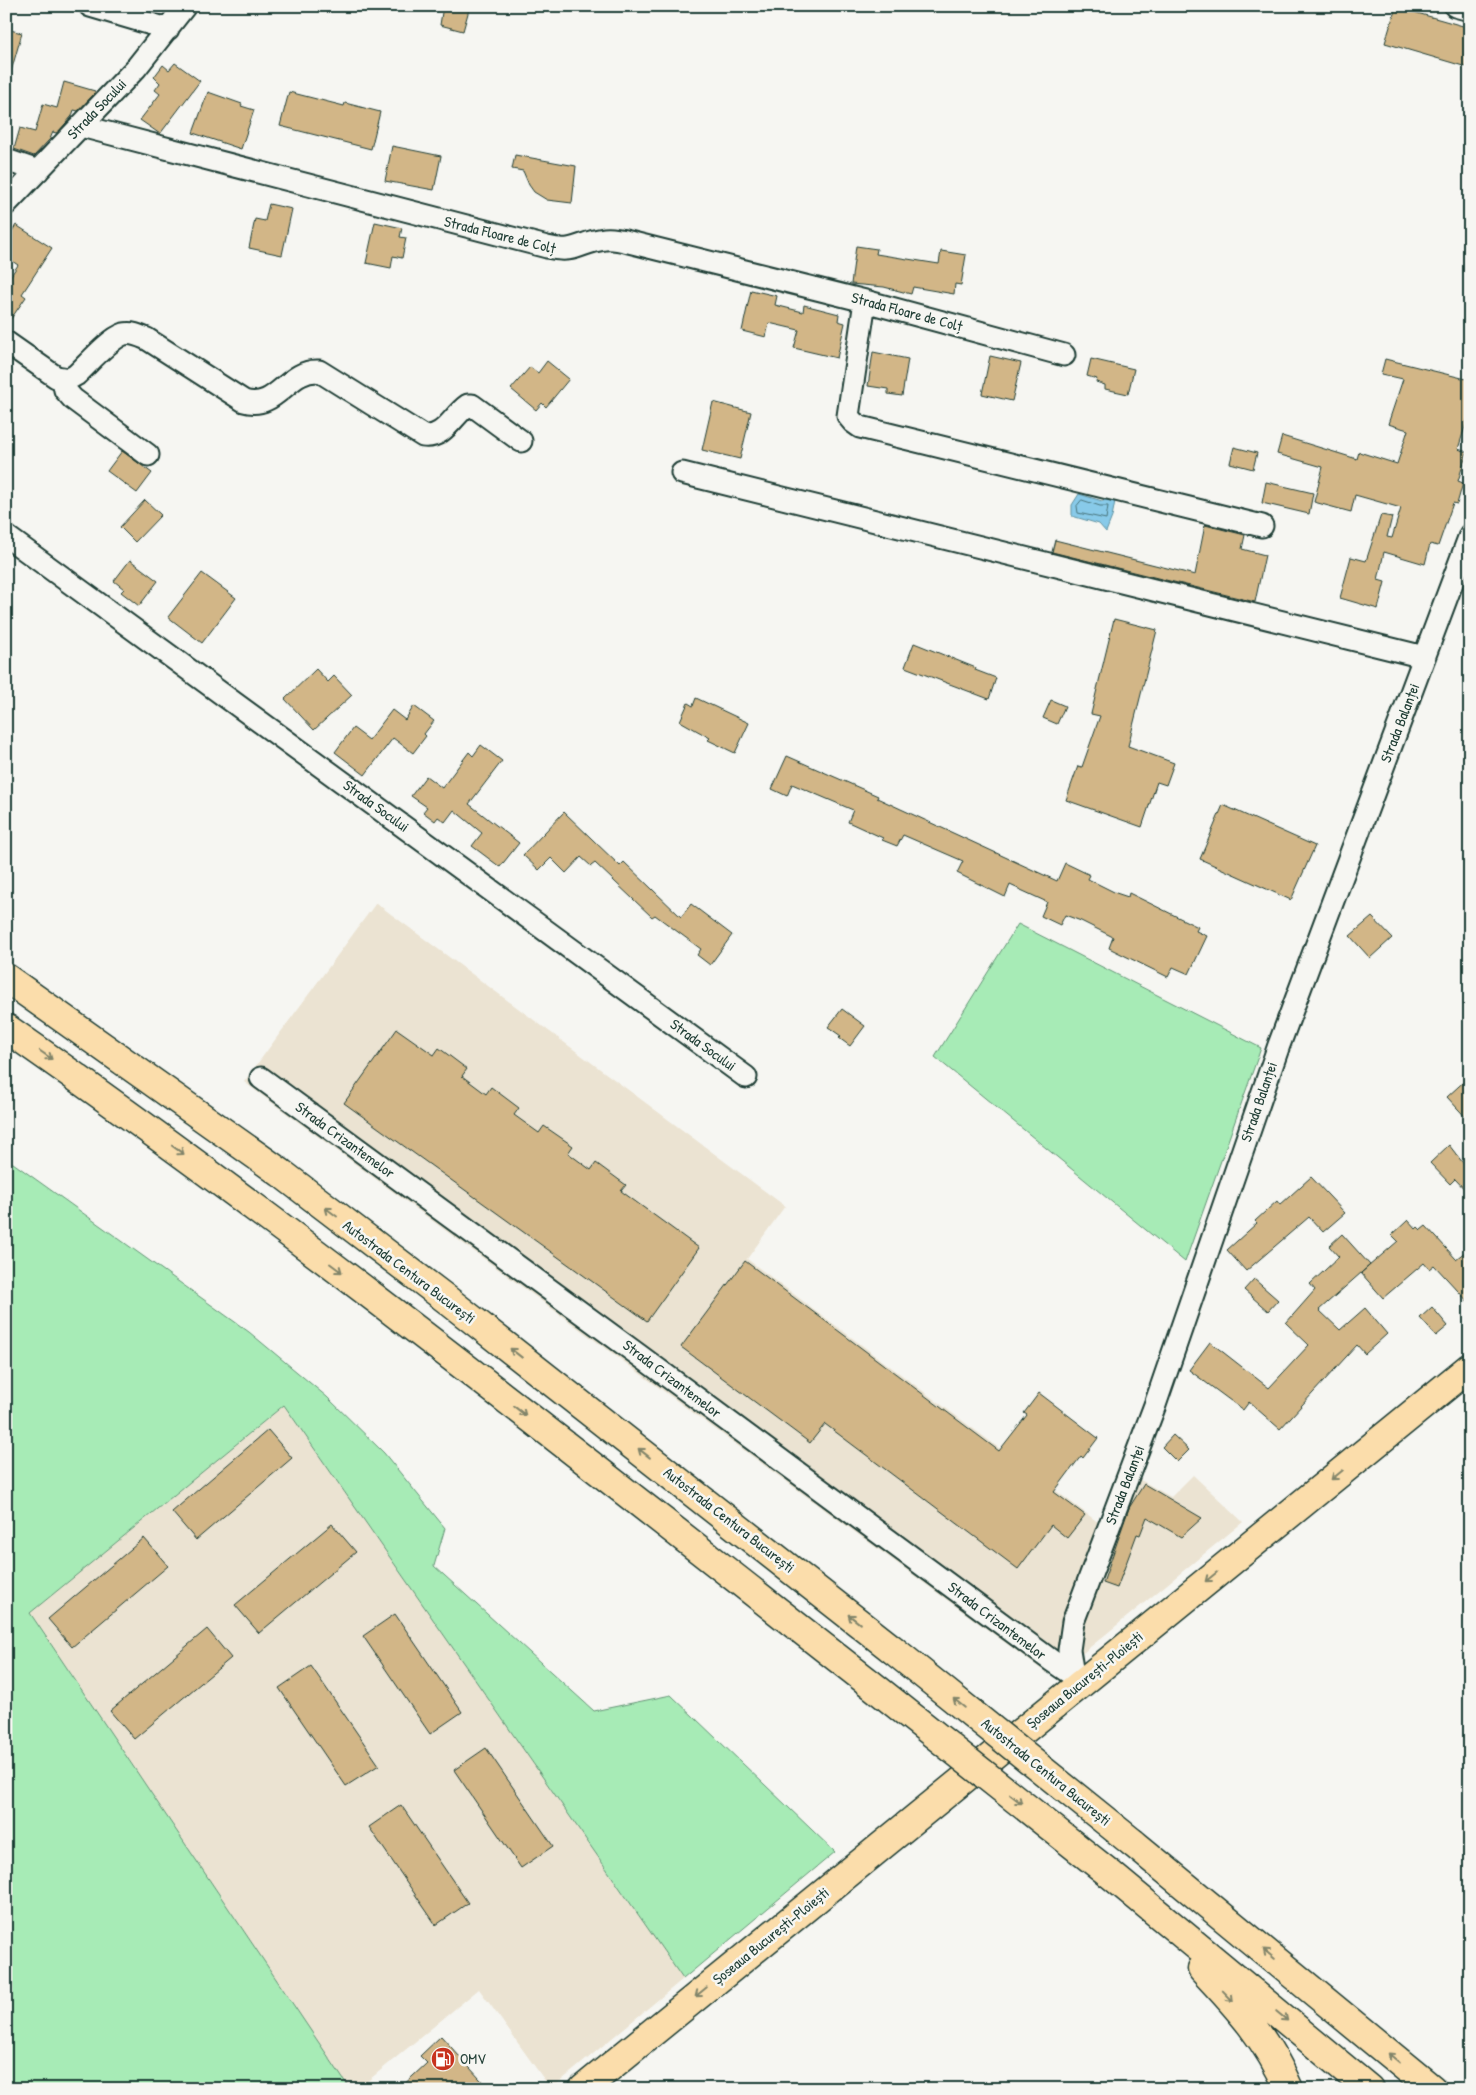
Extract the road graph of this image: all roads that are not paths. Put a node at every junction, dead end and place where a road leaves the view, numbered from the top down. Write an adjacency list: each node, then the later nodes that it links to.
1 (90, 6): 5 (street)
2 (1455, 6): 4 (street)
3 (184, 8): 5 (street, Strada Socului)
4 (1470, 10)
5 (168, 29): 6 (street, Strada Socului)
6 (81, 126): 8 (street, Strada Socului); 10 (street, Strada Floare de Colț)
7 (6, 160): 8 (street)
8 (38, 171): 9 (street, Strada Socului)
9 (6, 204)
10 (865, 300): 12 (street, Strada Floare de Colț); 17 (street)
11 (6, 342): 13 (street)
12 (1064, 356)
13 (63, 380): 14 (street); 15 (street)
14 (521, 441)
15 (148, 455)
16 (682, 473): 20 (street)
17 (1262, 526)
18 (1470, 535): 20 (street, Strada Balanței)
19 (6, 536): 23 (street, Strada Socului)
20 (1424, 657): 27 (street, Strada Balanței)
21 (6, 978): 33 (highway, Autostrada Centura București, one-way to 21, bridge)
22 (6, 1028): 28 (highway, one-way to 28, bridge)
23 (746, 1077)
24 (261, 1078): 27 (street, Strada Crizantemelor)
25 (1470, 1367): 27 (highway, Șoseaua București-Ploiești, one-way to 27)
26 (1470, 1389): 30 (highway, Șoseaua București-Ploiești)
27 (1078, 1678): 29 (highway, Șoseaua București-Ploiești, one-way to 29)
28 (1150, 1907): 31 (highway, one-way to 31); 32 (highway, one-way to 32)
29 (583, 2089)
30 (611, 2089)
31 (1289, 2089)
32 (1369, 2089)
33 (1432, 2089)

